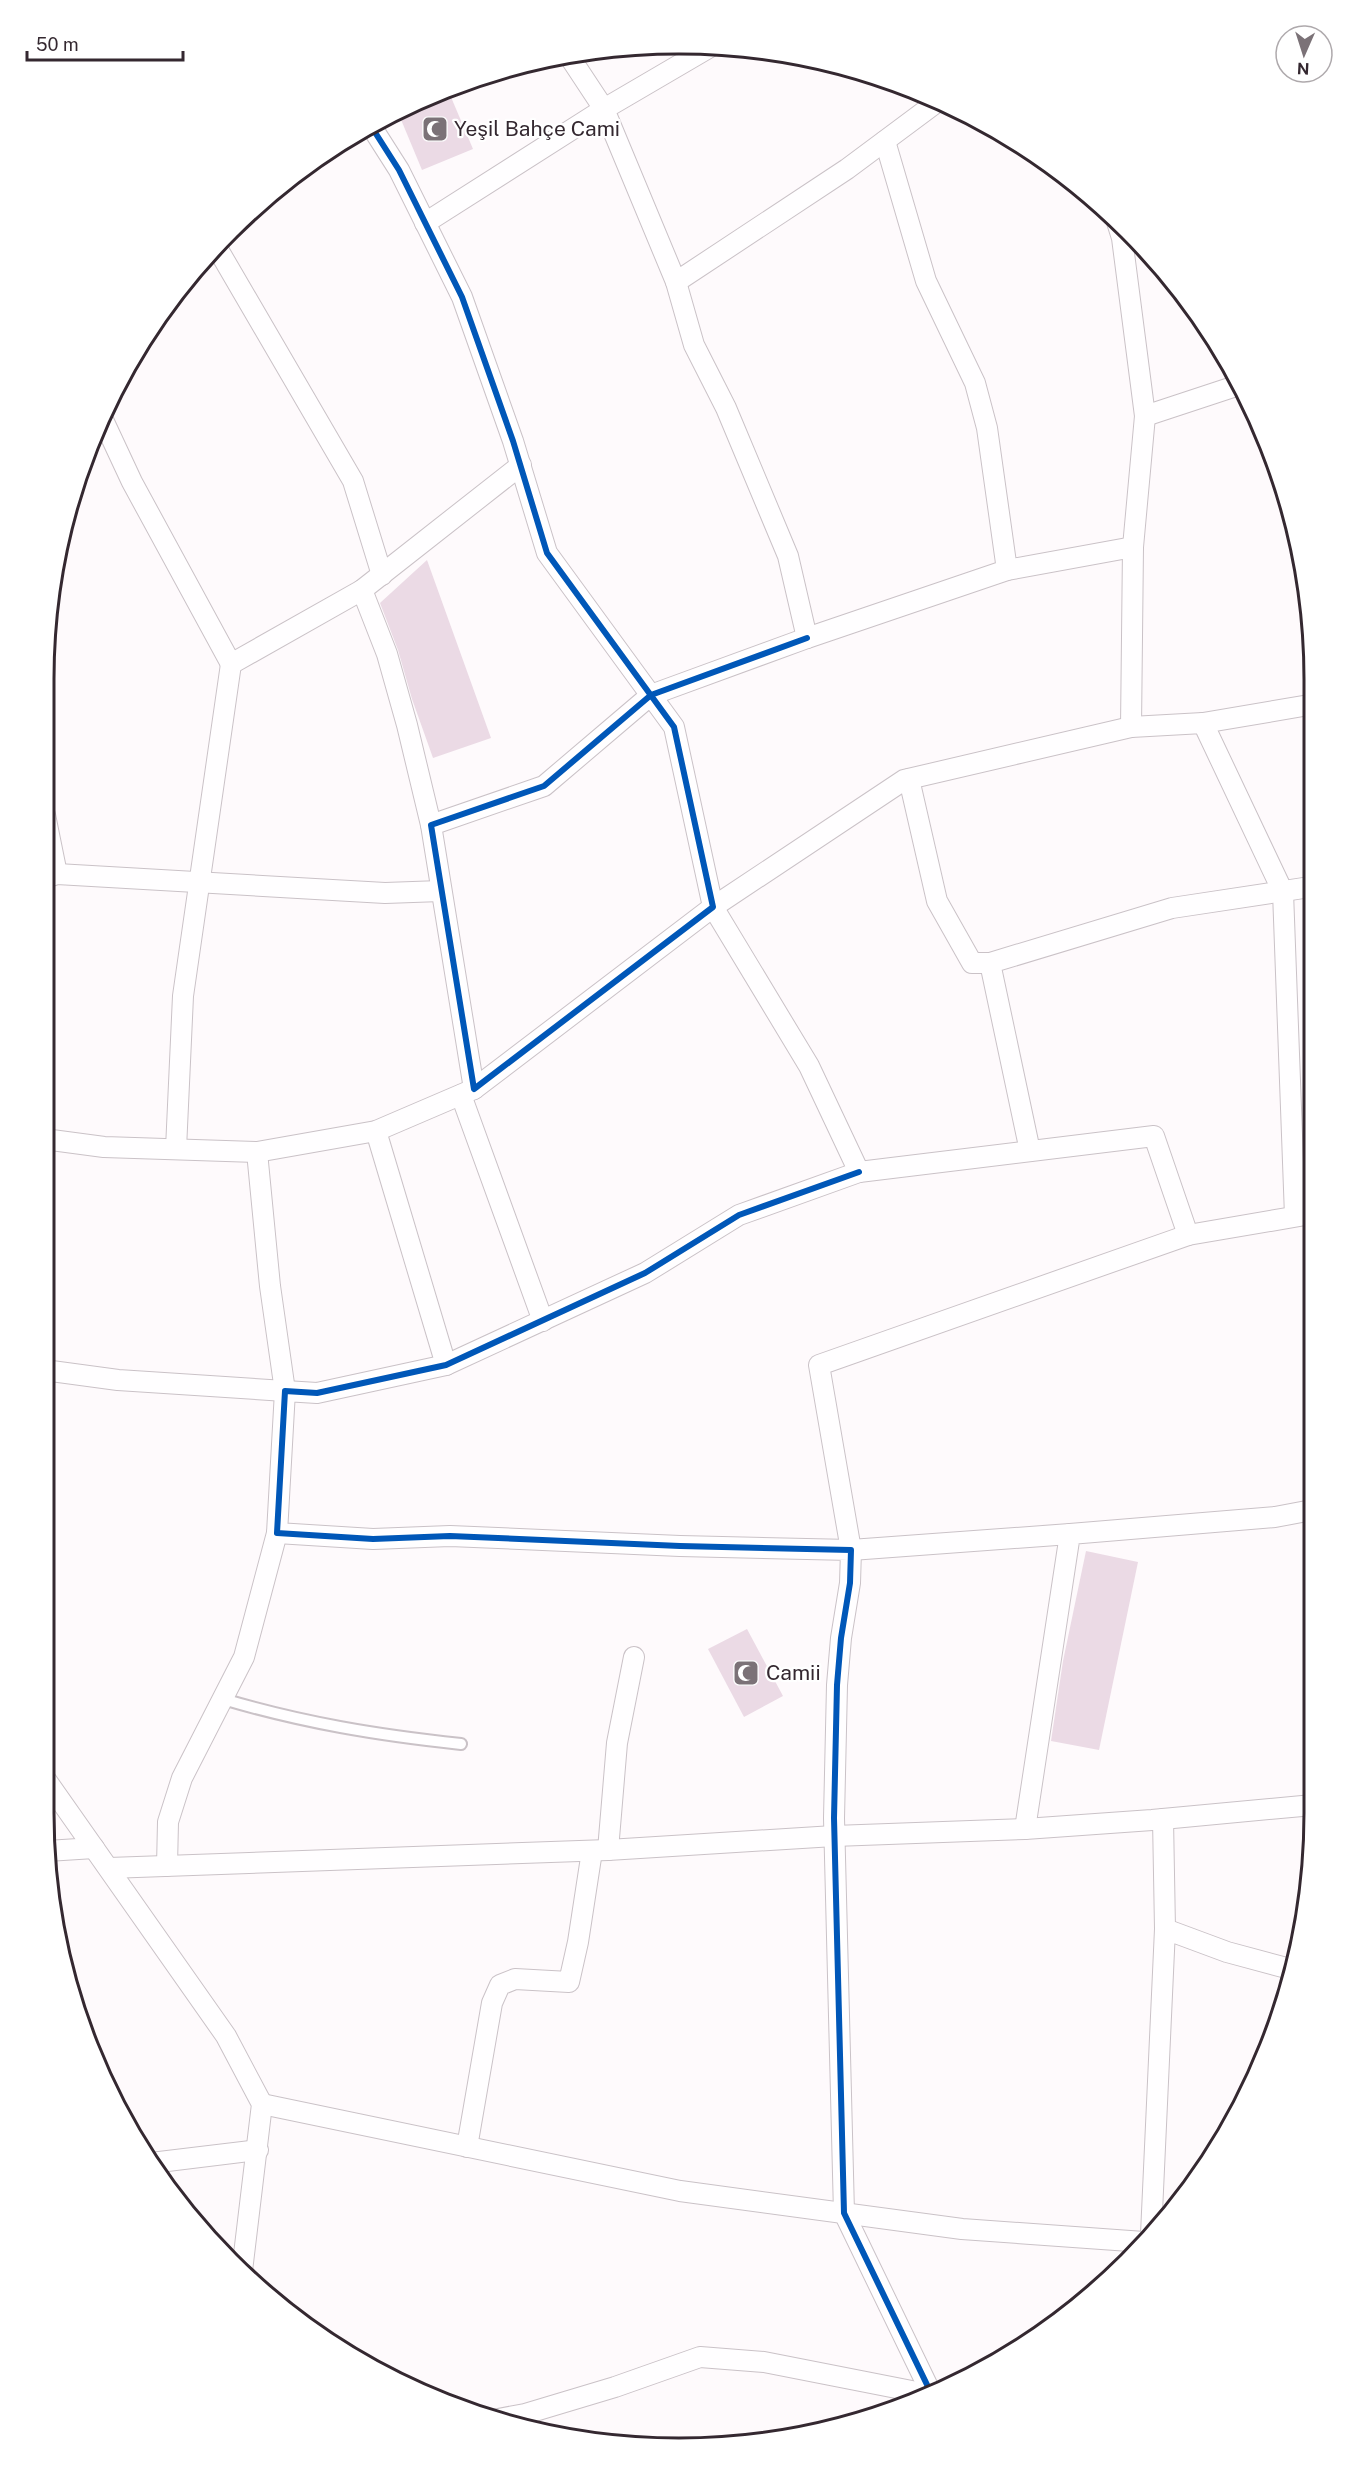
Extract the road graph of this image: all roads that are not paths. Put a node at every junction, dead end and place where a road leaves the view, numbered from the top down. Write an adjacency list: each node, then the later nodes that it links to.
1 (697, 54): 4 (street)
2 (574, 63): 4 (street)
3 (930, 107): 6 (street)
4 (604, 109): 7 (street); 10 (street)
5 (376, 133): 7 (street)
6 (885, 141): 10 (street); 16 (street)
7 (425, 223): 14 (street)
8 (1122, 238): 12 (street)
9 (221, 254): 17 (street)
10 (676, 282): 19 (street)
11 (1231, 387): 12 (street)
12 (1144, 416): 15 (street)
13 (107, 428): 20 (street)
14 (521, 465): 17 (street); 21 (street)
15 (1133, 547): 16 (street); 24 (street)
16 (1007, 570): 19 (street)
17 (382, 575): 18 (street)
18 (362, 590): 20 (street); 26 (street)
19 (807, 638): 21 (street)
20 (231, 664): 28 (street)
21 (651, 694): 26 (street); 32 (street)
22 (1304, 706): 23 (street)
23 (1203, 723): 24 (street); 31 (street)
24 (1131, 727): 25 (street)
25 (909, 778): 32 (street); 33 (street)
26 (431, 825): 30 (street)
27 (54, 876): 28 (street)
28 (199, 882): 30 (street); 37 (street)
29 (1304, 888): 31 (street)
30 (441, 891): 34 (street)
31 (1283, 892): 33 (street); 41 (street)
32 (713, 907): 34 (street); 40 (street)
33 (990, 963): 38 (street)
34 (467, 1092): 35 (street); 43 (street)
35 (376, 1131): 39 (street); 44 (street)
36 (54, 1140): 37 (street)
37 (176, 1149): 39 (street)
38 (1030, 1151): 40 (street); 42 (street)
39 (257, 1152): 46 (street)
40 (859, 1172): 43 (street)
41 (1303, 1215): 42 (street)
42 (1188, 1235): 50 (street)
43 (543, 1321): 44 (street)
44 (446, 1365): 46 (street)
45 (54, 1371): 46 (street)
46 (285, 1391): 48 (street)
47 (1304, 1512): 49 (street)
48 (277, 1533): 50 (street); 52 (street)
49 (1070, 1534): 50 (street); 57 (street)
50 (851, 1550): 58 (street)
51 (634, 1657): 61 (street)
52 (224, 1699): 53 (lane); 62 (street)
53 (461, 1744)
54 (54, 1791): 59 (street)
55 (1304, 1805): 56 (street)
56 (1163, 1819): 57 (street); 64 (street)
57 (1025, 1829): 58 (street)
58 (834, 1836): 61 (street); 70 (street)
59 (94, 1848): 60 (street); 63 (street)
60 (55, 1850)
61 (600, 1850): 62 (street); 67 (street)
62 (167, 1866): 63 (street)
63 (109, 1868): 66 (street)
64 (1165, 1929): 65 (street); 71 (street)
65 (1285, 1967)
66 (262, 2104): 67 (street); 68 (street)
67 (468, 2147): 70 (street)
68 (258, 2150): 69 (street); 73 (street)
69 (160, 2162)
70 (844, 2213): 72 (street); 74 (street)
71 (1152, 2222)
72 (1134, 2241)
73 (243, 2261)
74 (928, 2386)
75 (914, 2392): 76 (street)
76 (514, 2416)

